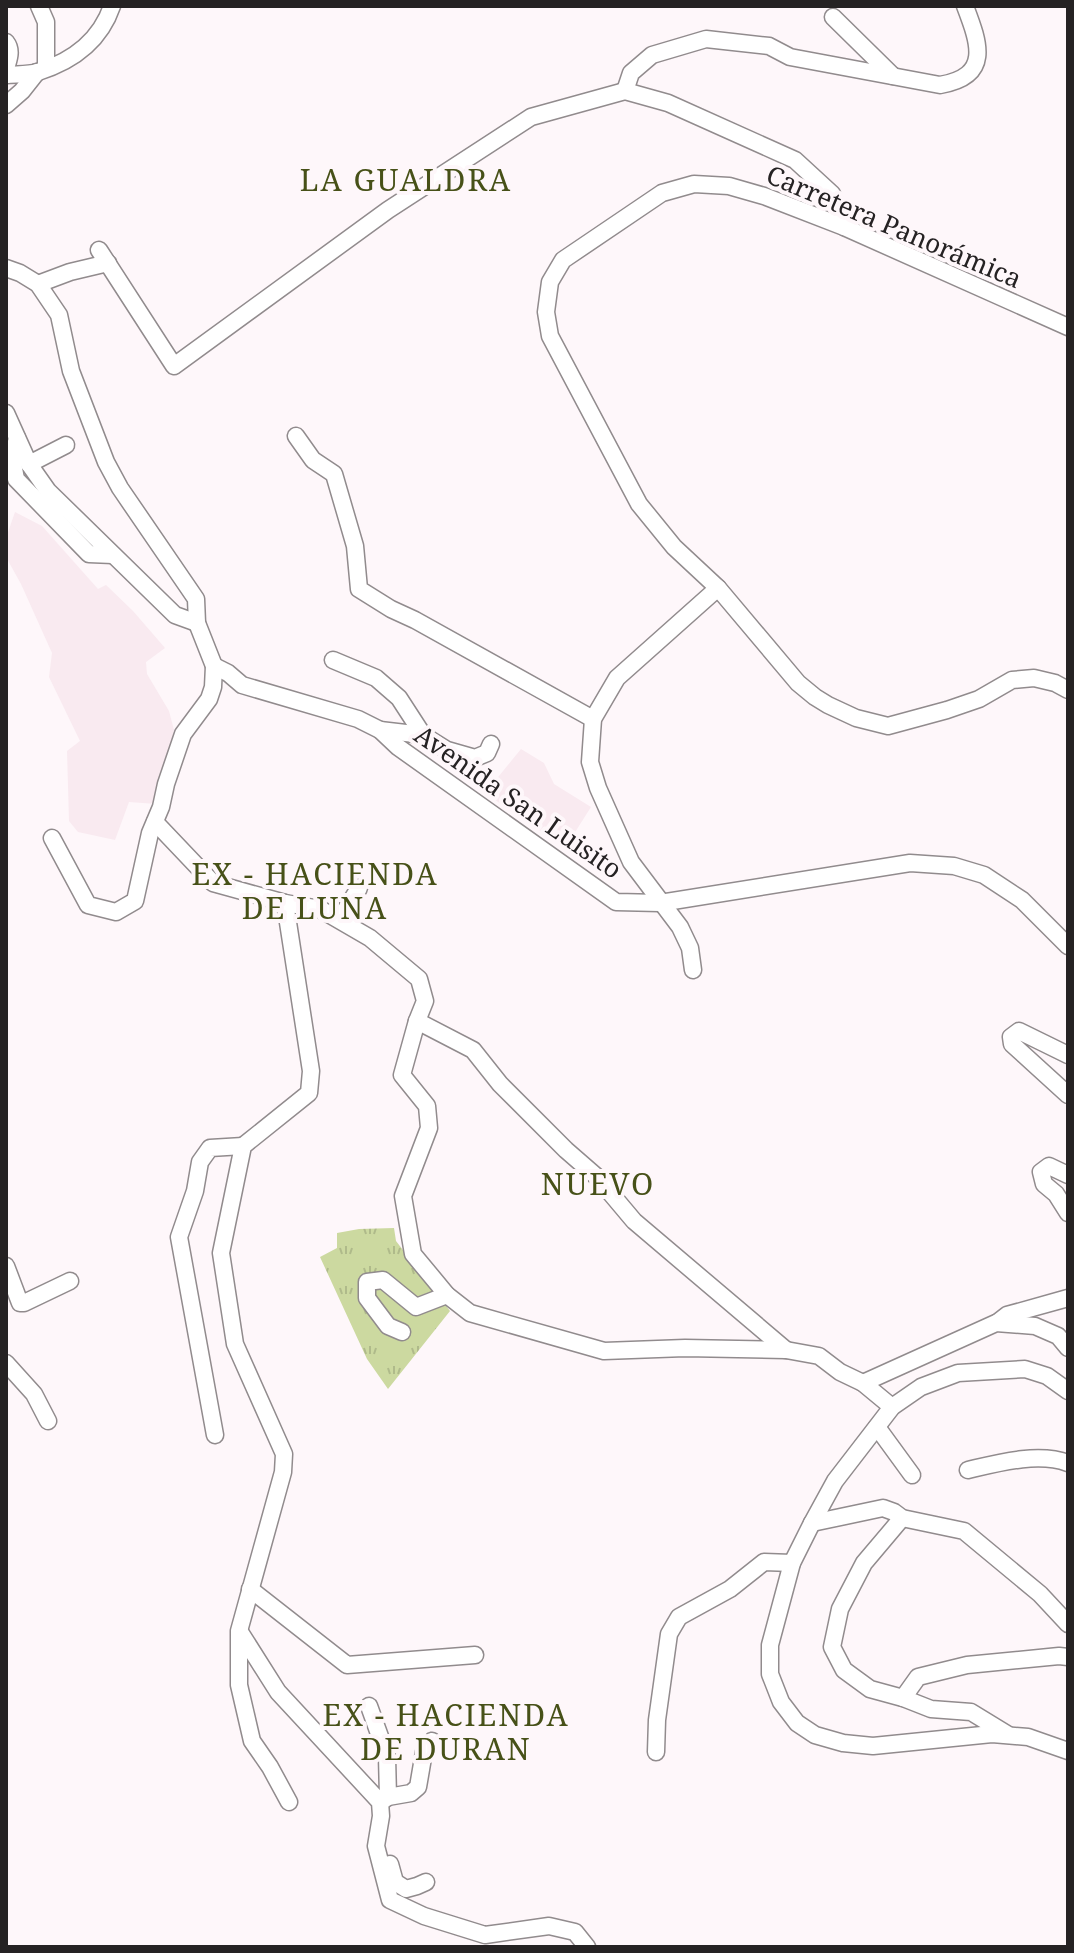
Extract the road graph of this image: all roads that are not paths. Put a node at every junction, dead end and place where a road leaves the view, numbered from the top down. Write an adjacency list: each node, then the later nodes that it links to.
1 (39, 6): 6 (street)
2 (112, 6): 6 (street)
3 (965, 6): 8 (street)
4 (833, 17): 8 (street)
5 (6, 42): 7 (street)
6 (42, 70): 7 (street); 10 (street)
7 (6, 72)
8 (893, 76): 9 (street)
9 (625, 91): 11 (street); 13 (street)
10 (6, 105)
11 (844, 227): 14 (street, Carretera Panorámica); 21 (street, Carretera Panorámica)
12 (6, 268): 13 (street)
13 (38, 284): 22 (street)
14 (1068, 327)
15 (6, 413): 17 (street)
16 (296, 436): 26 (street)
17 (17, 438): 19 (street); 20 (street)
18 (66, 445): 19 (street)
19 (29, 464): 20 (street)
20 (113, 555): 22 (street)
21 (718, 588): 25 (street, Carretera Panorámica); 26 (street)
22 (197, 623): 24 (street)
23 (333, 660): 28 (street)
24 (214, 666): 27 (street, Avenida San Luisito); 30 (street)
25 (1068, 690)
26 (593, 719): 34 (street)
27 (380, 730): 28 (street); 34 (street, Avenida San Luisito)
28 (423, 735): 29 (street)
29 (491, 744)
30 (155, 822): 31 (street); 33 (street)
31 (52, 838)
32 (359, 888): 35 (street)
33 (285, 903): 35 (street); 41 (street)
34 (660, 903): 36 (street, Avenida San Luisito); 37 (street)
35 (340, 919): 38 (street)
36 (1068, 946)
37 (693, 970)
38 (417, 1021): 46 (street); 51 (street)
39 (1068, 1055): 40 (street)
40 (1068, 1095)
41 (243, 1146): 58 (street); 65 (street)
42 (1068, 1175): 43 (street)
43 (1068, 1213)
44 (6, 1266): 45 (street)
45 (70, 1281)
46 (447, 1295): 49 (street); 51 (street)
47 (1068, 1298): 48 (street)
48 (996, 1323): 50 (street); 53 (street)
49 (402, 1332)
50 (1068, 1348)
51 (786, 1350): 53 (street)
52 (6, 1363): 56 (street)
53 (863, 1383): 55 (street)
54 (1068, 1391): 55 (street)
55 (892, 1407): 57 (street)
56 (48, 1421)
57 (877, 1427): 61 (street); 63 (street)
58 (215, 1435)
59 (1068, 1463): 60 (street)
60 (968, 1470)
61 (912, 1475)
62 (902, 1518): 63 (street); 66 (street); 70 (street)
63 (812, 1523): 64 (street)
64 (792, 1563): 72 (street); 75 (street)
65 (250, 1589): 67 (street); 68 (street)
66 (1068, 1624)
67 (239, 1631): 76 (street); 77 (street)
68 (475, 1655)
69 (1068, 1657): 70 (street)
70 (903, 1698): 72 (street)
71 (369, 1706): 76 (street)
72 (1009, 1735): 74 (street)
73 (432, 1741): 76 (street)
74 (1068, 1751)
75 (656, 1752)
76 (384, 1800): 78 (street)
77 (289, 1802)
78 (378, 1833): 79 (street); 80 (street)
79 (426, 1882)
80 (587, 1947)

